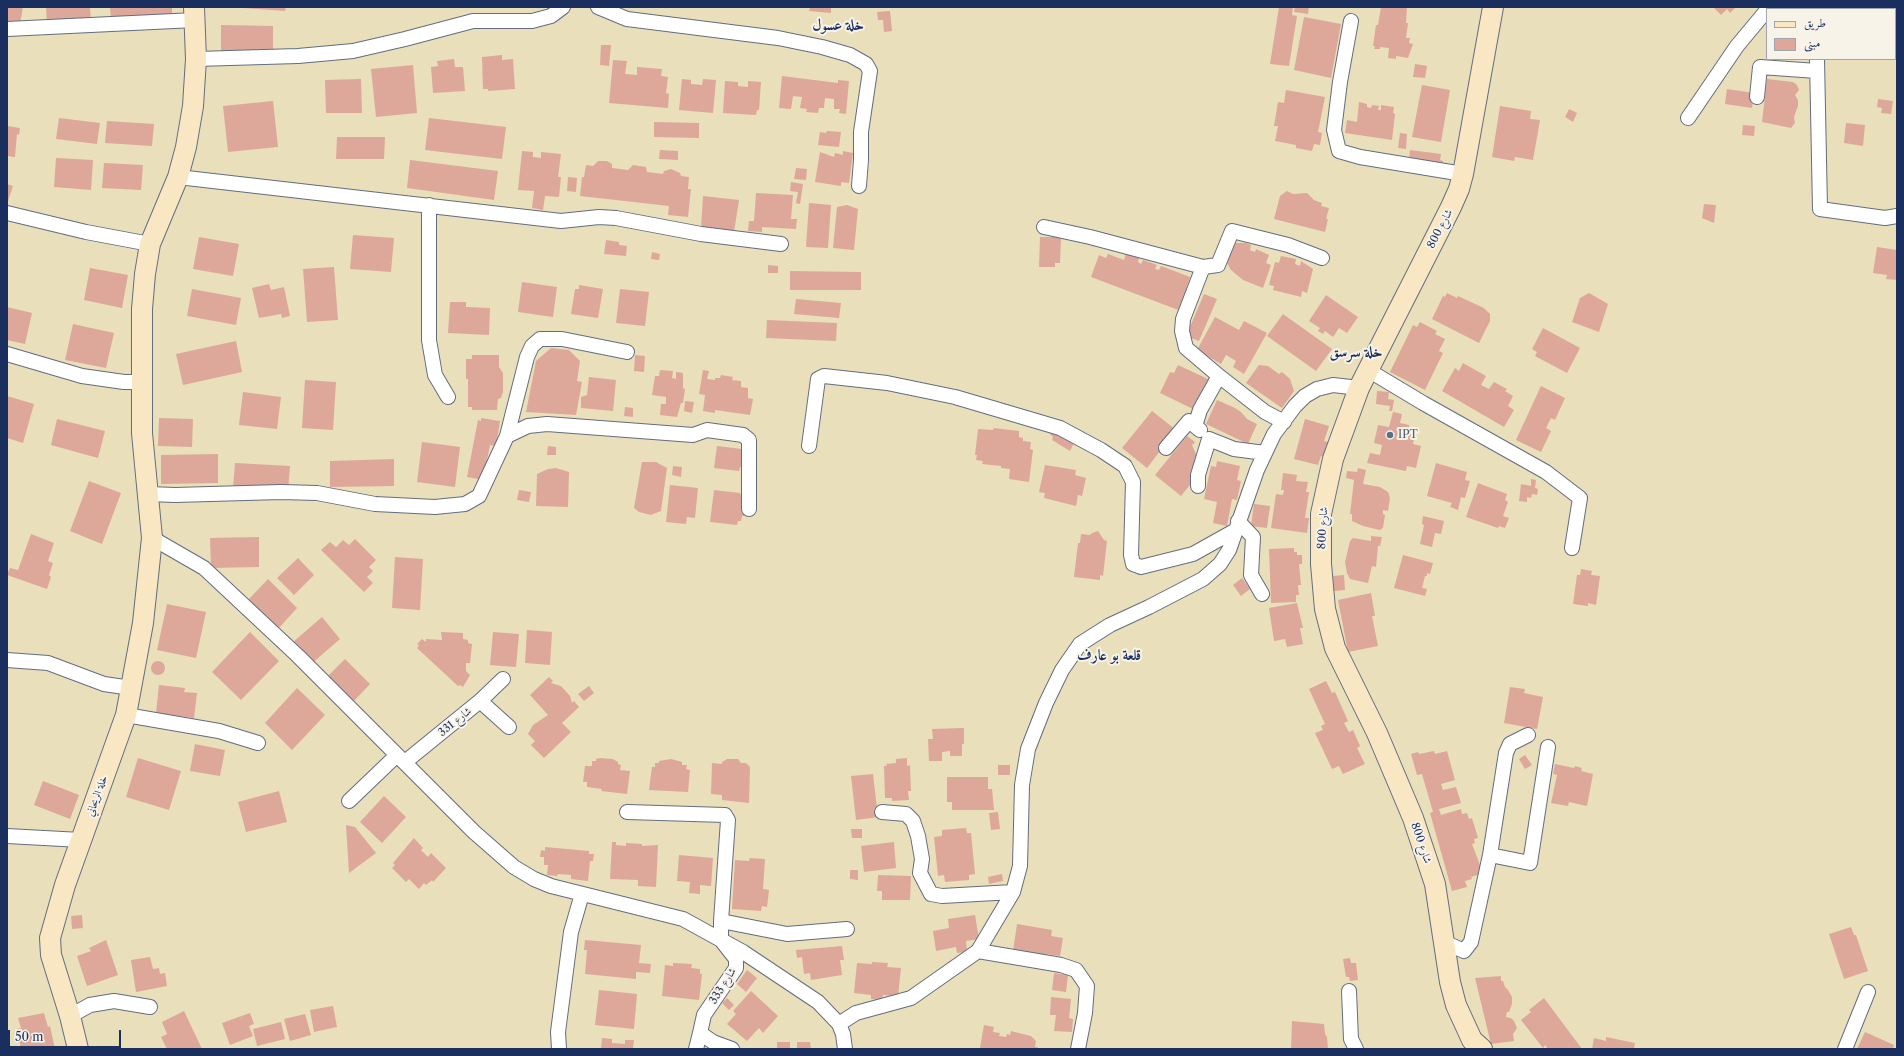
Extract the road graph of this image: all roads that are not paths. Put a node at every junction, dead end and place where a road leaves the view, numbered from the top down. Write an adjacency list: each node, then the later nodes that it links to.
1 (563, 7): 8 (street)
2 (598, 7): 14 (street)
3 (1493, 7): 12 (main road, شارع 800)
4 (1766, 11): 11 (street)
5 (195, 14): 7 (street); 8 (main road, خلة الريحاني)
6 (1352, 21): 12 (street)
7 (7, 29)
8 (196, 59): 13 (main road, خلة الريحاني)
9 (1817, 65): 10 (street); 17 (street)
10 (1757, 97)
11 (1688, 118)
12 (1463, 174): 25 (main road, شارع 800)
13 (178, 177): 15 (street); 19 (main road, خلة الريحاني)
14 (859, 186)
15 (429, 206): 20 (street); 29 (street)
16 (7, 213): 19 (street)
17 (1897, 216)
18 (1044, 227): 22 (street)
19 (150, 244): 27 (main road, خلة الريحاني)
20 (781, 244)
21 (1322, 258): 22 (street)
22 (1203, 267): 26 (street)
23 (627, 352): 32 (street)
24 (7, 354): 27 (street)
25 (1368, 370): 28 (main road, شارع 800); 42 (street)
26 (1219, 376): 30 (street); 31 (street)
27 (142, 382): 38 (main road, خلة الريحاني)
28 (1359, 388): 30 (street); 65 (main road, شارع 800)
29 (448, 397)
30 (1284, 422): 36 (street)
31 (1195, 426): 33 (street); 35 (street)
32 (507, 436): 38 (street); 39 (street)
33 (1209, 438): 36 (street); 37 (street)
34 (809, 446): 40 (street)
35 (1166, 448)
36 (1265, 453): 40 (street)
37 (1198, 486)
38 (148, 494): 41 (main road, خلة الريحاني)
39 (749, 509)
40 (1237, 526): 43 (street); 60 (street)
41 (151, 530): 46 (main road, خلة الريحاني); 53 (street)
42 (1572, 548)
43 (1262, 594)
44 (7, 660): 46 (street)
45 (503, 679): 47 (street, شارع 331)
46 (131, 688): 48 (main road, خلة الريحاني)
47 (480, 701): 49 (street); 53 (street, شارع 331)
48 (126, 715): 51 (street); 58 (main road, خلة الريحاني)
49 (509, 727)
50 (1528, 735): 59 (street)
51 (258, 743)
52 (1548, 747): 59 (street)
53 (401, 758): 54 (street, شارع 331); 61 (street)
54 (349, 801)
55 (628, 812): 62 (street)
56 (882, 812): 60 (street)
57 (7, 836): 58 (street)
58 (81, 840): 70 (main road, خلة الريحاني)
59 (1490, 855): 65 (street)
60 (1013, 892): 66 (street)
61 (582, 894): 64 (street); 75 (street)
62 (721, 921): 63 (street); 64 (street)
63 (847, 929)
64 (721, 940): 71 (street); 72 (street, شارع 333)
65 (1446, 943): 73 (main road, شارع 800)
66 (978, 951): 71 (street); 79 (street)
67 (1349, 991): 80 (street)
68 (1868, 992): 81 (street)
69 (150, 1008): 70 (street)
70 (70, 1016): 74 (main road, خلة الريحاني)
71 (839, 1024): 78 (street)
72 (700, 1033): 76 (street, شارع 333); 77 (street)
73 (1472, 1046)
74 (78, 1049)
75 (559, 1049)
76 (696, 1049)
77 (732, 1049)
78 (845, 1049)
79 (1078, 1049)
80 (1356, 1049)
81 (1845, 1049)

